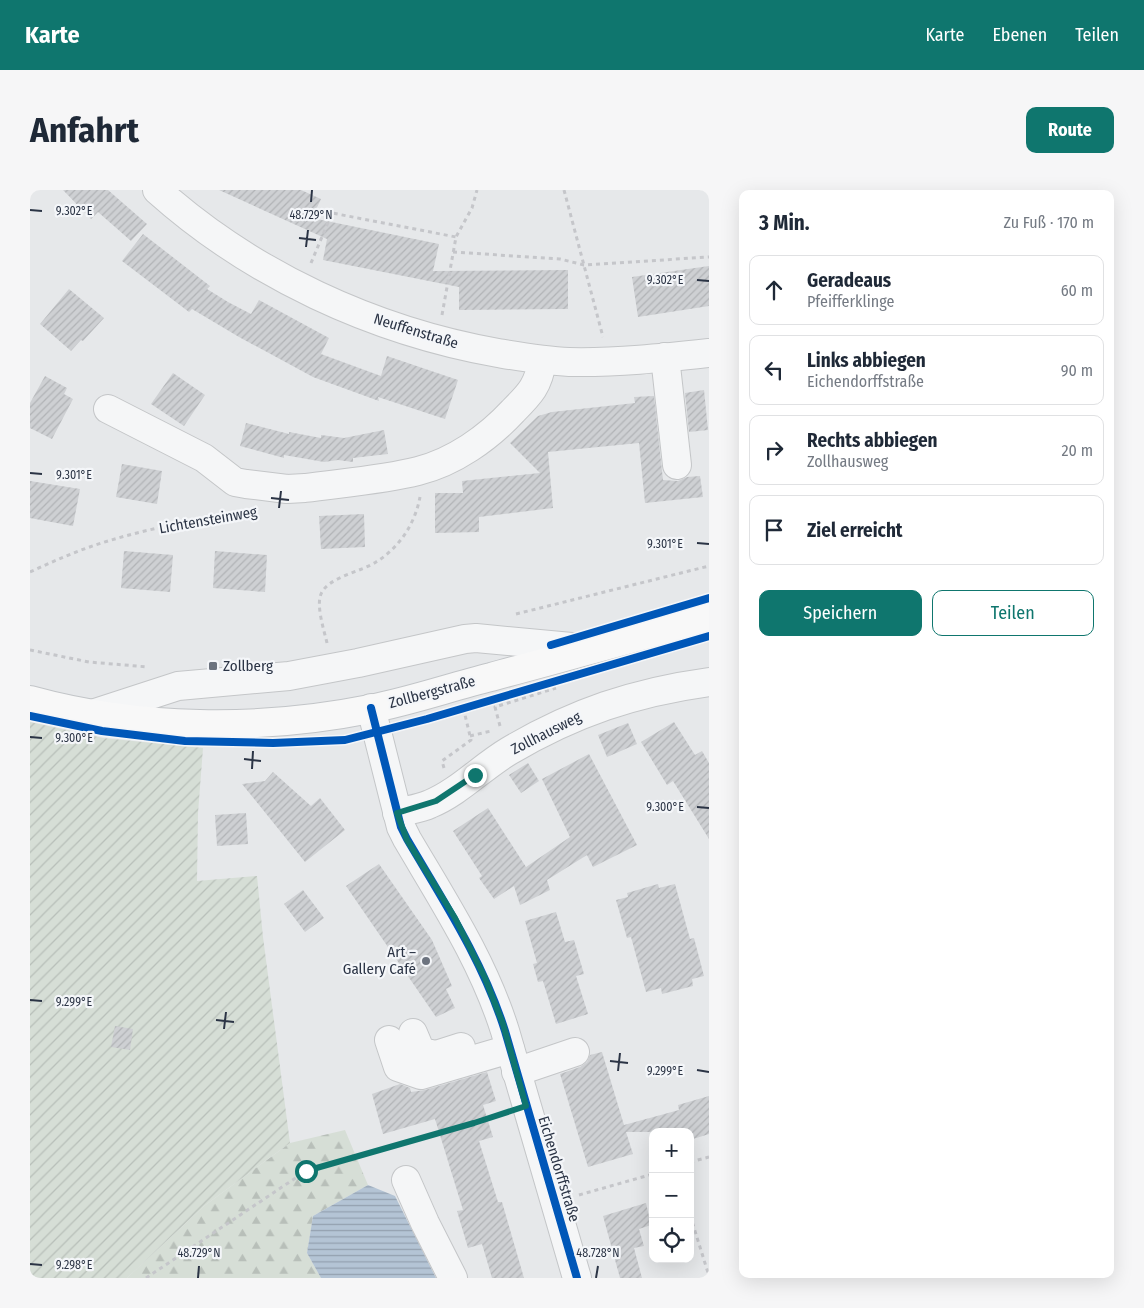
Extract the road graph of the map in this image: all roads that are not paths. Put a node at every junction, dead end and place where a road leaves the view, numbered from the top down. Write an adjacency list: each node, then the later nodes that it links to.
1 (157, 190): 4 (street, Neuffenstraße)
2 (709, 353): 3 (street, Neuffenstraße)
3 (665, 358): 4 (street, Neuffenstraße); 6 (street)
4 (542, 360): 5 (street, Lichtensteinweg)
5 (108, 409)
6 (677, 466)
7 (709, 617): 8 (main road, Zollbergstraße)
8 (597, 649): 11 (main road, Zollbergstraße); 12 (street)
9 (709, 682): 13 (street, Zollhausweg)
10 (30, 700): 12 (main road, Zollbergstraße)
11 (371, 708): 12 (main road, Zollbergstraße); 13 (street, Eichendorffstraße)
12 (95, 713)
13 (397, 813): 15 (street, Eichendorffstraße)
14 (401, 1037): 15 (street)
15 (510, 1051): 16 (street); 19 (street, Eichendorffstraße)
16 (575, 1052)
17 (406, 1180): 18 (street)
18 (453, 1278)
19 (577, 1278)

